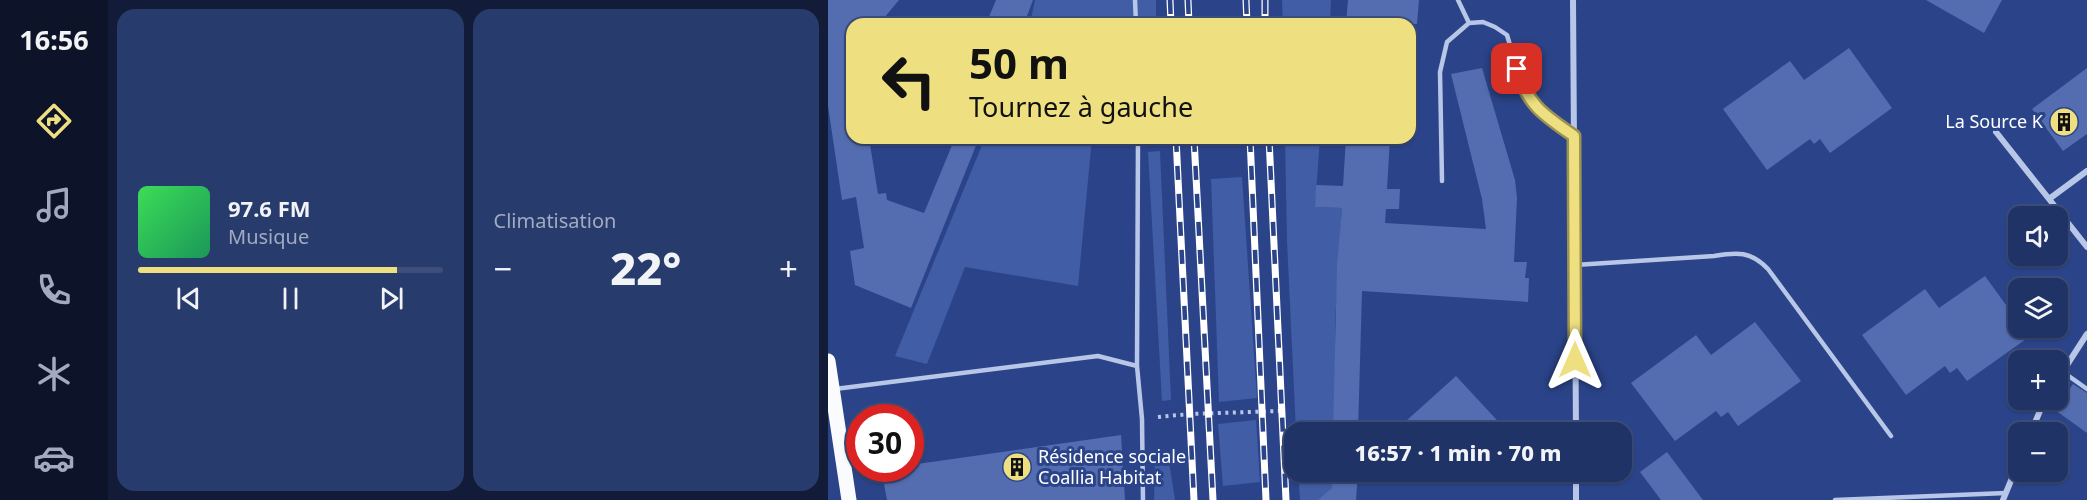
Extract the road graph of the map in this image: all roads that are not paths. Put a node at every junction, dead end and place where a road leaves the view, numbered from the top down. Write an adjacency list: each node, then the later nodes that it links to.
1 (1135, 0): 4 (lane)
2 (1458, 0): 5 (lane)
3 (1573, 0): 7 (street)
4 (1136, 18)
5 (1469, 23): 7 (lane); 10 (lane)
6 (1996, 132): 11 (street)
7 (1574, 136): 13 (street)
8 (1138, 144): 17 (lane)
9 (2087, 171): 11 (street)
10 (1442, 181)
11 (2049, 199): 12 (street)
12 (2087, 247)
13 (1575, 265): 21 (street); 22 (lane)
14 (2087, 334): 16 (street)
15 (828, 361): 20 (main road)
16 (2068, 364)
17 (1137, 366): 20 (lane); 27 (lane)
18 (2068, 376): 19 (lane)
19 (2087, 389)
20 (832, 390): 26 (main road)
21 (1576, 422)
22 (1891, 436)
23 (1576, 482): 28 (street)
24 (2011, 482): 25 (street)
25 (2005, 497): 29 (lane)
26 (849, 500)
27 (1143, 500)
28 (1576, 500)
29 (1835, 500)

